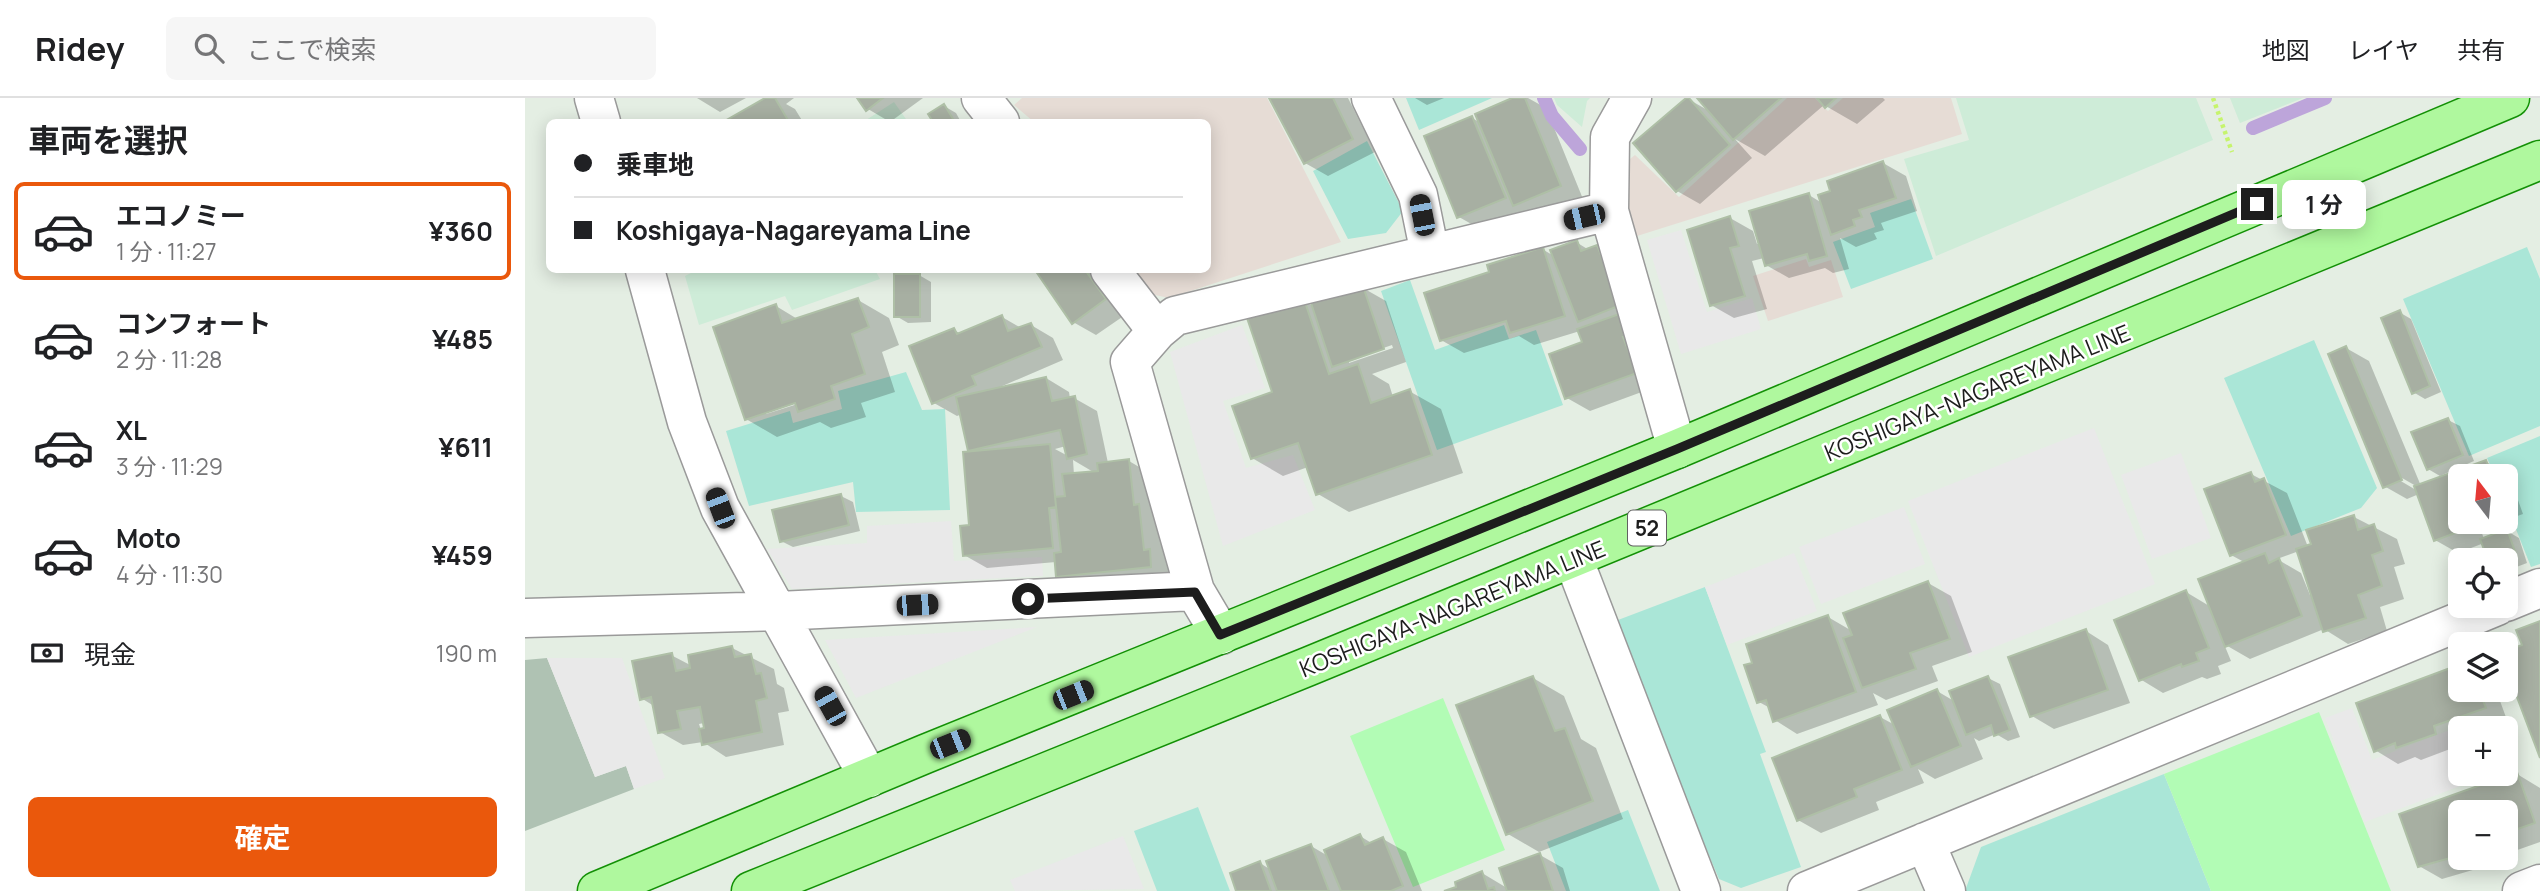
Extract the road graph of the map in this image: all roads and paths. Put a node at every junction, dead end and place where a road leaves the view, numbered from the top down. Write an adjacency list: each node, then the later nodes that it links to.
1 (594, 98): 7 (street)
2 (981, 98): 8 (street)
3 (1371, 98): 12 (street)
4 (1632, 98): 11 (street)
5 (2213, 98): 9 (path)
6 (2510, 98): 16 (main road)
7 (600, 119)
8 (998, 119)
9 (2232, 152)
10 (2540, 160): 17 (main road, KOSHIGAYA-NAGAREYAMA LINE / 52)
11 (1609, 211): 12 (street); 16 (street)
12 (1430, 254): 15 (street)
13 (646, 273): 21 (street)
14 (1112, 273): 15 (street)
15 (1157, 331): 19 (street)
16 (1677, 449): 24 (main road)
17 (1573, 558): 29 (main road, KOSHIGAYA-NAGAREYAMA LINE / 52); 30 (street)
18 (2540, 588): 20 (street)
19 (1195, 592): 21 (street); 24 (street)
20 (2518, 597)
21 (778, 611): 22 (street); 25 (street)
22 (525, 618)
23 (2468, 618): 26 (street)
24 (1220, 635): 25 (main road)
25 (870, 778): 28 (main road)
26 (1925, 842): 31 (street); 32 (street)
27 (2540, 884): 33 (street)
28 (597, 891)
29 (751, 891)
30 (1701, 891)
31 (1807, 891)
32 (1946, 891)
33 (2522, 891)

